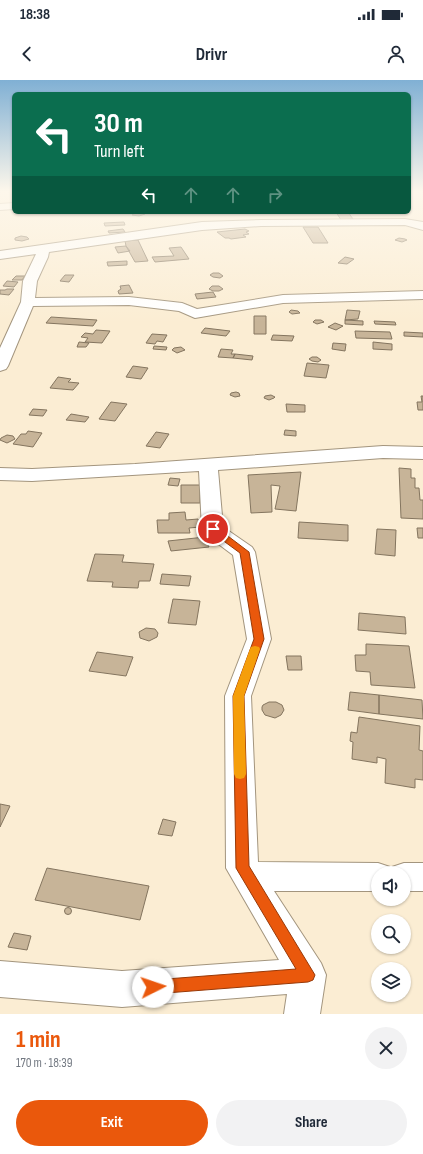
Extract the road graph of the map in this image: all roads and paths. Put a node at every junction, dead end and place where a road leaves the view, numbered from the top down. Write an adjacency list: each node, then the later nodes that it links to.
1 (143, 235): 2 (street)
2 (43, 249): 3 (street); 5 (street)
3 (0, 255)
4 (423, 295): 5 (street)
5 (28, 302): 6 (street)
6 (0, 366)
7 (423, 453): 8 (street)
8 (208, 465): 9 (street); 10 (street)
9 (0, 474)
10 (247, 876): 12 (street); 14 (street)
11 (423, 877): 13 (street)
12 (371, 878)
13 (411, 878)
14 (308, 975): 15 (street); 16 (street)
15 (0, 979)
16 (302, 1014)

